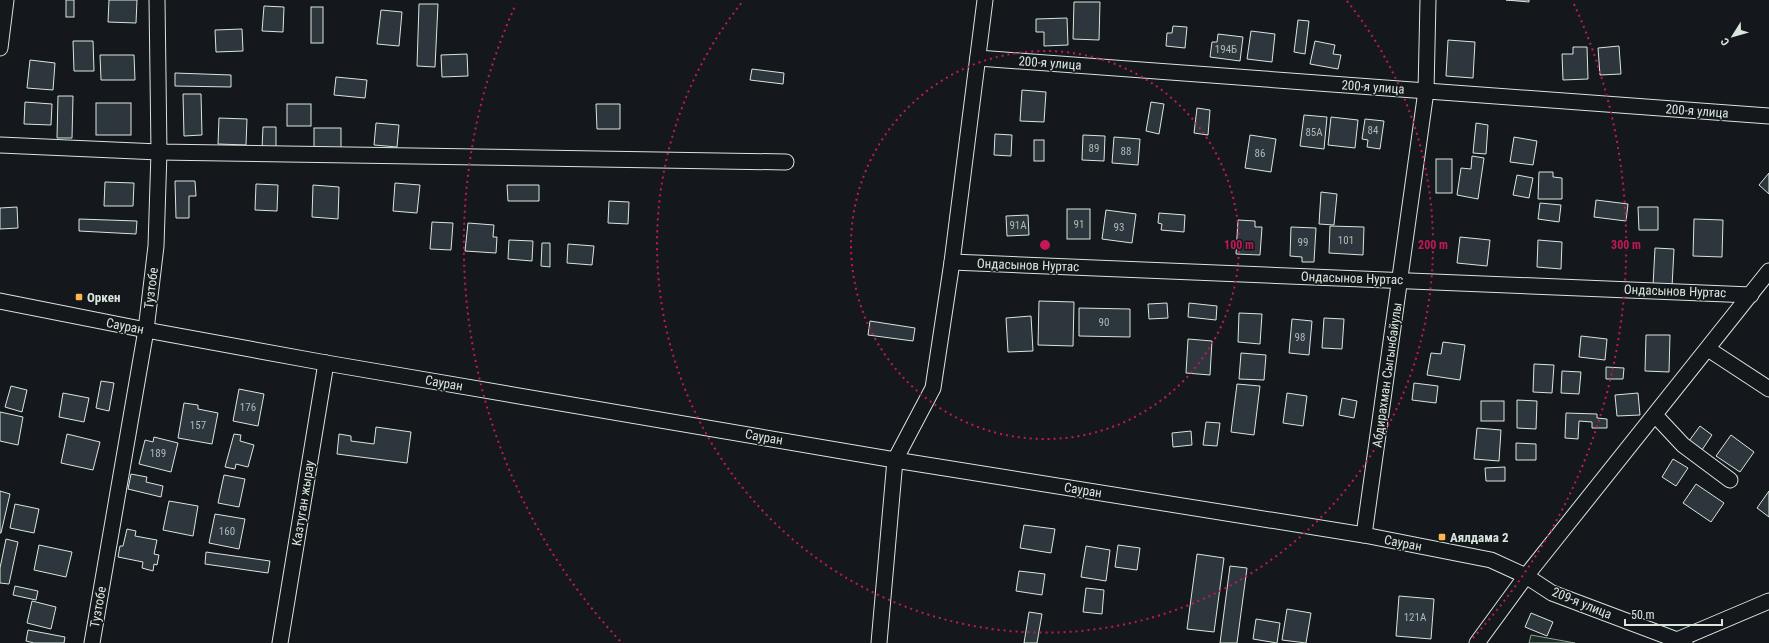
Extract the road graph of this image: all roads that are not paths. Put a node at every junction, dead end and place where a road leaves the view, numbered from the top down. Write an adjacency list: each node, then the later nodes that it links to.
1 (6, 0): 5 (street)
2 (156, 0): 10 (street, Тузтобе)
3 (985, 0): 6 (street)
4 (1428, 0): 7 (street, Абдирахман Сыгынбайулы)
5 (0, 48)
6 (978, 58): 7 (street, 200-я улица); 12 (street)
7 (1426, 91): 8 (street, 200-я улица); 14 (street, Абдирахман Сыгынбайулы)
8 (1769, 116)
9 (0, 145): 10 (street)
10 (159, 152): 11 (street); 17 (street, Тузтобе)
11 (786, 162)
12 (952, 262): 14 (street, Ондасынов Нуртас); 22 (street)
13 (1769, 271): 15 (street)
14 (1400, 280): 15 (street, Ондасынов Нуртас); 24 (street, Абдирахман Сыгынбайулы)
15 (1751, 295): 18 (street)
16 (0, 301): 17 (street, Сауран)
17 (146, 330): 19 (street, Сауран); 28 (street, Тузтобе)
18 (1708, 349): 20 (street); 21 (street)
19 (326, 362): 22 (street, Сауран); 29 (street, Казтуган жырау)
20 (1769, 389)
21 (1655, 415): 23 (street); 25 (street)
22 (895, 460): 24 (street, Сауран); 30 (street)
23 (1730, 480)
24 (1364, 536): 25 (street, Сауран)
25 (1526, 576): 27 (street, 209-я улица); 31 (street)
26 (1769, 601): 27 (street)
27 (1681, 642)
28 (92, 643)
29 (280, 643)
30 (879, 643)
31 (1477, 643)

